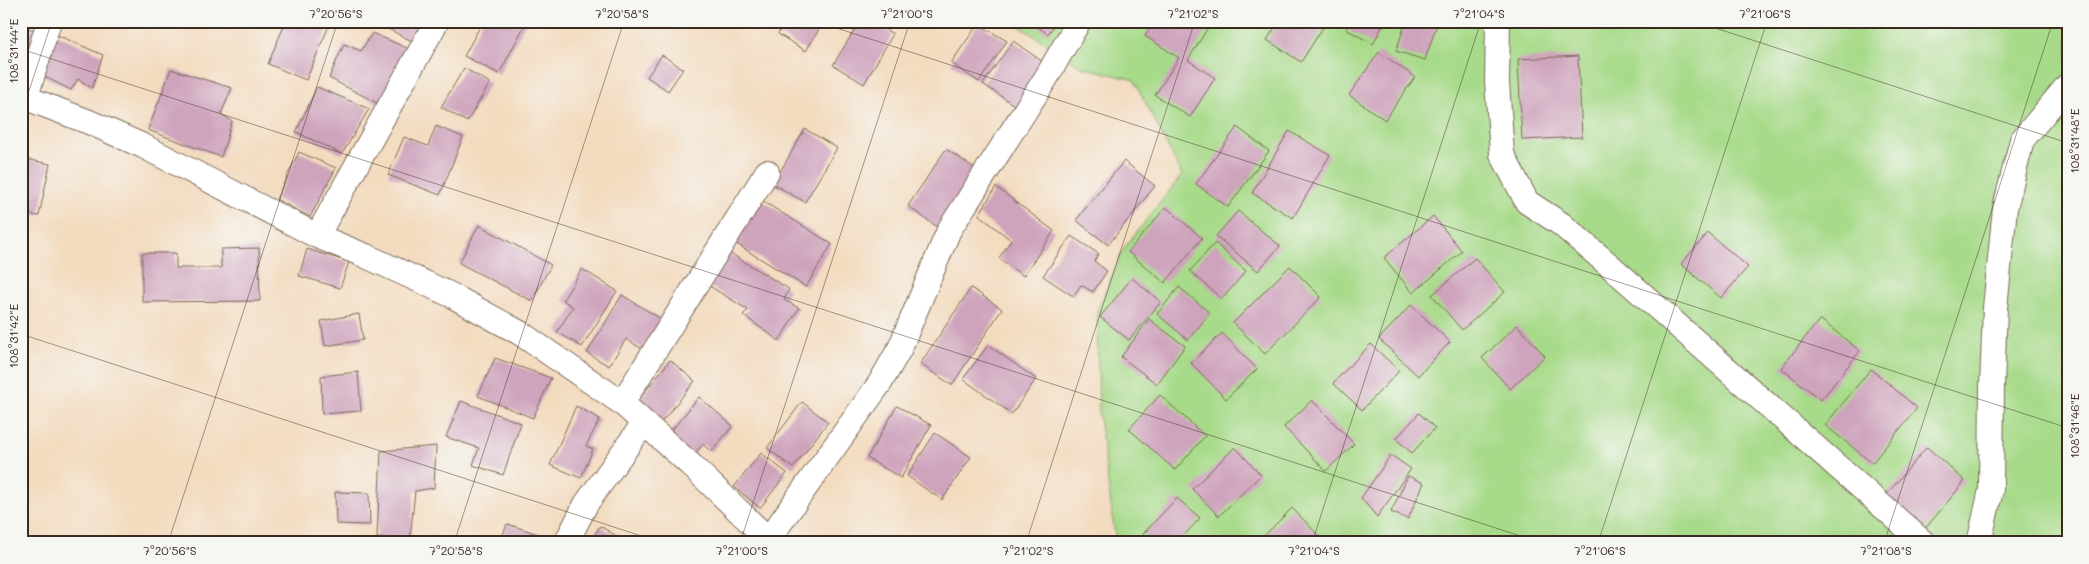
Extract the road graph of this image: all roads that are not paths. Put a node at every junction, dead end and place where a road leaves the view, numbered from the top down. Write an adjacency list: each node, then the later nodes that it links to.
1 (49, 21): 6 (street)
2 (437, 21): 8 (street)
3 (1079, 21): 11 (street)
4 (1498, 21): 13 (street)
5 (2068, 85): 14 (street)
6 (24, 96): 8 (street)
7 (767, 172): 9 (street)
8 (317, 236): 9 (street)
9 (622, 403): 10 (street)
10 (644, 423): 11 (street); 12 (street)
11 (770, 541)
12 (566, 543)
13 (1924, 543)
14 (1979, 543)

